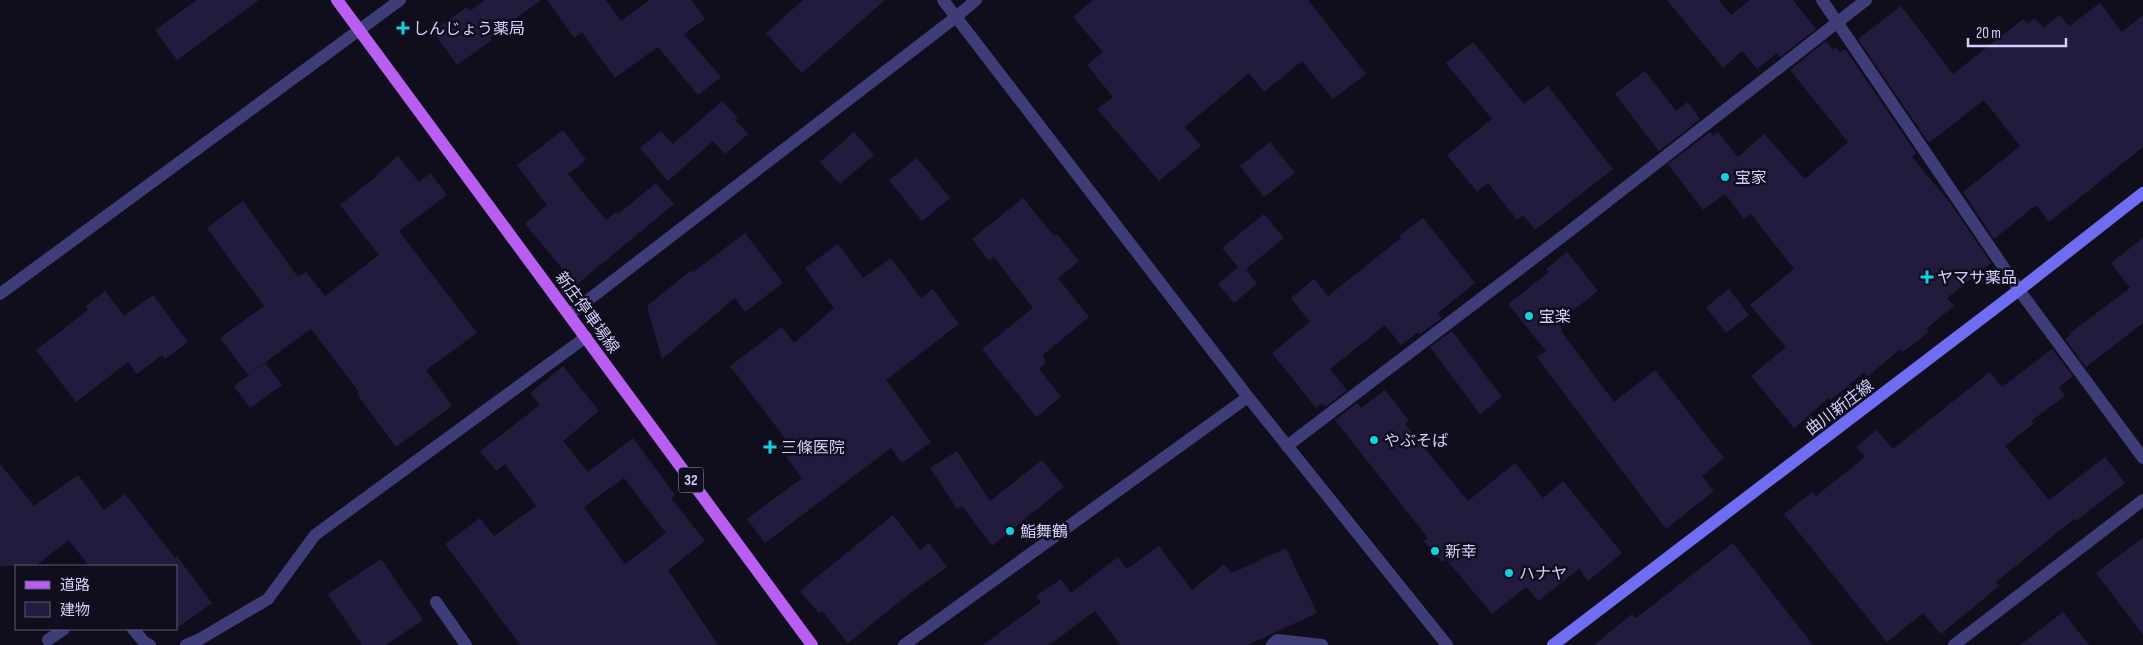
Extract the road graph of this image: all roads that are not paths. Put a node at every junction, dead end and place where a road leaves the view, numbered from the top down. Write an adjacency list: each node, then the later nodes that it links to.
1 (337, 0): 9 (main road, 新庄停車場線 / 32)
2 (400, 0): 9 (street)
3 (943, 0): 7 (street)
4 (976, 0): 7 (street)
5 (1822, 0): 8 (street)
6 (1866, 0): 8 (street)
7 (956, 17): 13 (street); 15 (street)
8 (1838, 22): 11 (street); 16 (street)
9 (359, 31): 12 (street); 13 (main road, 新庄停車場線 / 32)
10 (2143, 193): 11 (main road, 曲川新庄線)
11 (2019, 290): 17 (street); 31 (main road, 曲川新庄線)
12 (0, 294)
13 (570, 314): 14 (main road, 新庄停車場線 / 32)
14 (586, 337): 24 (street); 26 (main road, 新庄停車場線 / 32)
15 (1248, 397): 16 (street); 27 (street)
16 (1287, 446): 30 (street)
17 (2143, 458)
18 (2143, 500): 32 (street)
19 (436, 602): 25 (street)
20 (63, 630): 22 (street)
21 (134, 630): 23 (street)
22 (48, 640)
23 (150, 645)
24 (186, 645)
25 (466, 645)
26 (812, 645)
27 (904, 645)
28 (1272, 645): 29 (street)
29 (1322, 645)
30 (1447, 645)
31 (1552, 645)
32 (1954, 645)

